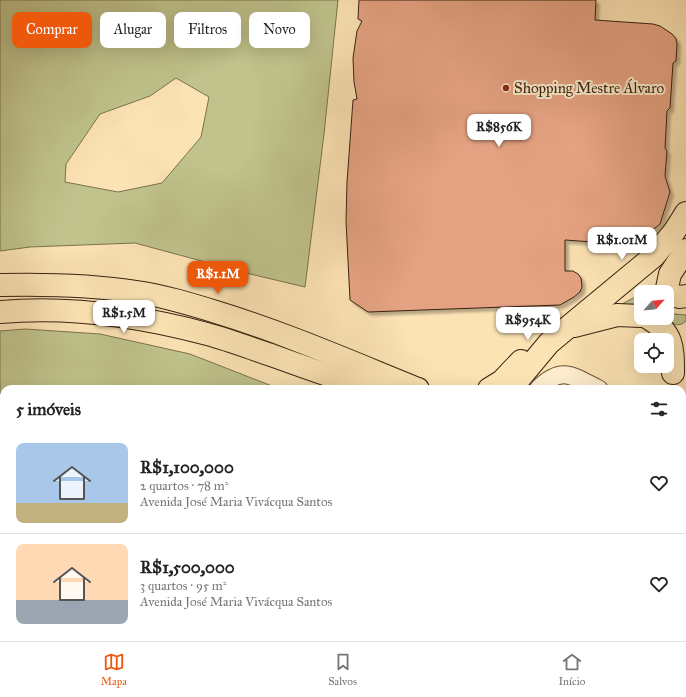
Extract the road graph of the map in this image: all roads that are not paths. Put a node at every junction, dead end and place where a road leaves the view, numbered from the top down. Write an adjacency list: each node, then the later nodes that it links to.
1 (686, 213): 8 (main road)
2 (686, 250): 4 (main road)
3 (0, 285): 13 (main road)
4 (686, 296)
5 (0, 312): 12 (main road)
6 (634, 316): 8 (main road)
7 (657, 325): 11 (main road)
8 (566, 328): 9 (main road)
9 (549, 343): 14 (main road); 15 (main road)
10 (686, 346): 11 (main road)
11 (669, 381)
12 (355, 385)
13 (408, 385)
14 (496, 385)
15 (516, 385)
16 (544, 385): 17 (street)
17 (590, 385)

